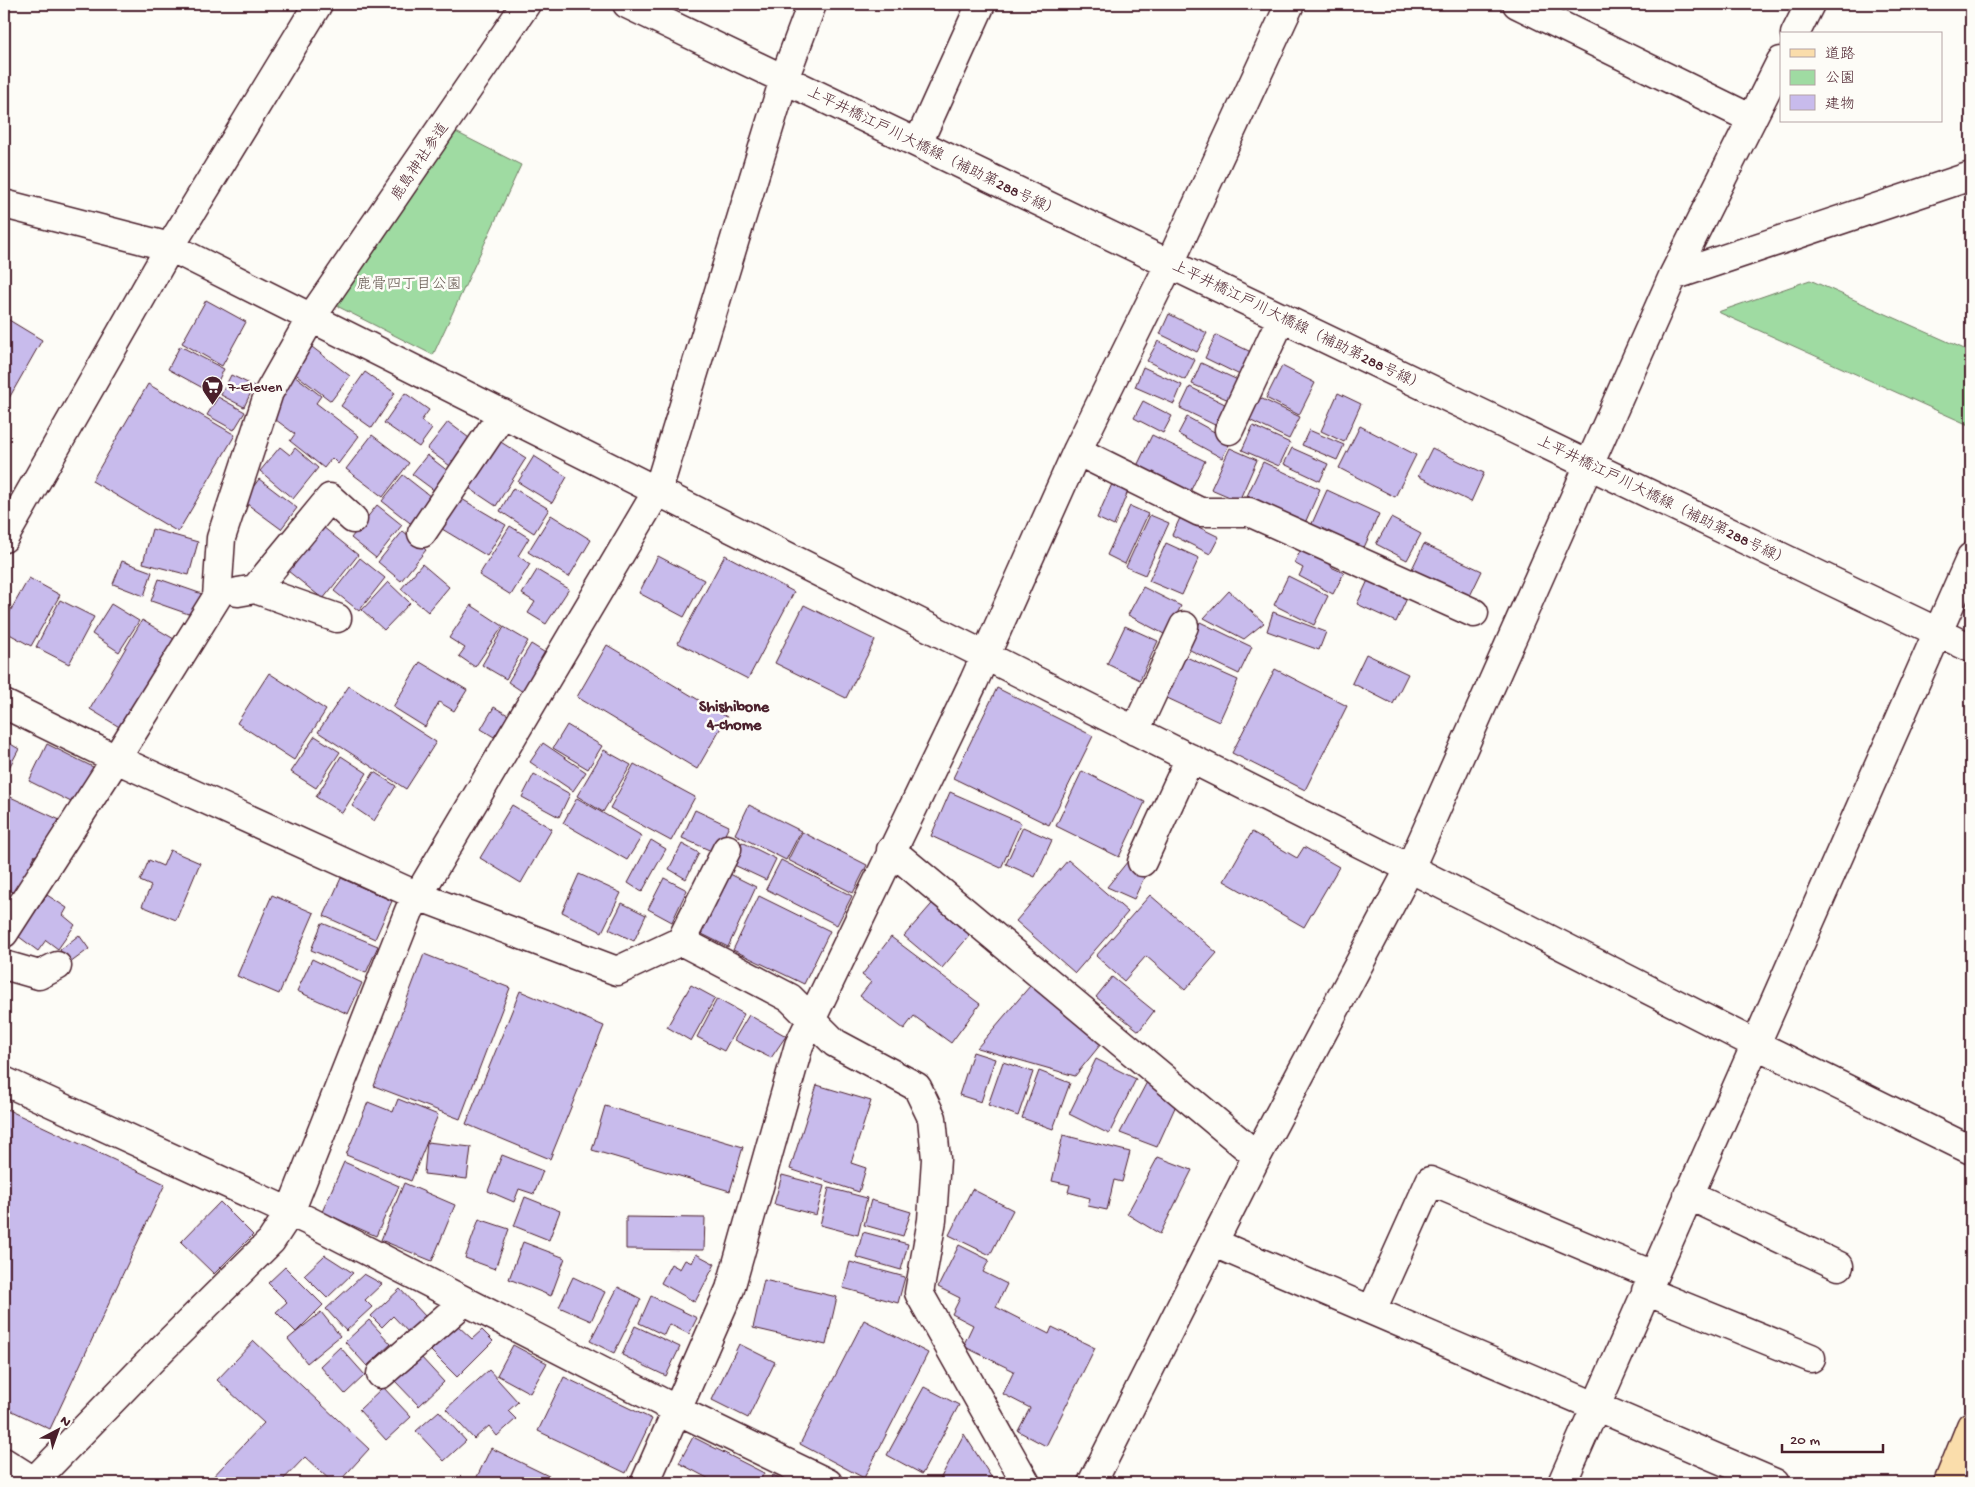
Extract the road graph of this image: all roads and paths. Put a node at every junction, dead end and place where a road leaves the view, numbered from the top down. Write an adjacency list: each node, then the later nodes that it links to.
1 (318, 4): 16 (street)
2 (526, 4): 20 (street, 鹿島神社参道)
3 (627, 4): 11 (street, 上平井橋江戸川大橋線（補助第288号線）)
4 (812, 4): 11 (street)
5 (980, 4): 13 (street)
6 (1290, 4): 17 (street)
7 (1517, 4): 12 (street)
8 (1810, 4): 9 (street)
9 (1796, 32)
10 (1780, 63): 12 (street)
11 (784, 79): 13 (street, 上平井橋江戸川大橋線（補助第288号線）); 25 (street)
12 (1752, 118): 18 (street)
13 (918, 143): 17 (street, 上平井橋江戸川大橋線（補助第288号線）)
14 (1971, 176): 18 (street)
15 (4, 204): 16 (street)
16 (170, 247): 20 (street); 28 (street)
17 (1170, 263): 19 (street, 上平井橋江戸川大橋線（補助第288号線）); 23 (street)
18 (1673, 276): 24 (street)
19 (1282, 317): 22 (street); 24 (street, 上平井橋江戸川大橋線（補助第288号線）)
20 (311, 318): 21 (street); 31 (street, 鹿島神社参道)
21 (503, 413): 25 (street); 27 (street)
22 (1228, 430)
23 (1078, 451): 32 (street); 37 (street)
24 (1590, 464): 35 (street, 上平井橋江戸川大橋線（補助第288号線）); 45 (street)
25 (658, 490): 37 (street); 46 (street)
26 (353, 519): 30 (street)
27 (422, 533)
28 (4, 538)
29 (1971, 557): 35 (street)
30 (255, 589): 31 (street); 33 (street)
31 (217, 597): 41 (street)
32 (1474, 613)
33 (336, 618)
34 (1184, 626): 39 (street)
35 (1938, 632): 36 (street, 上平井橋江戸川大橋線（補助第288号線）); 52 (street)
36 (1971, 648)
37 (985, 655): 39 (street); 43 (street)
38 (4, 704): 41 (street)
39 (1135, 731): 40 (street)
40 (1190, 758): 44 (street); 45 (street)
41 (116, 759): 46 (street); 47 (street)
42 (728, 849): 48 (street)
43 (891, 850): 51 (street); 55 (street)
44 (1142, 862)
45 (1410, 868): 52 (street); 55 (street)
46 (418, 896): 48 (street); 57 (street)
47 (4, 933)
48 (681, 940): 51 (street)
49 (4, 965): 50 (street)
50 (57, 966)
51 (811, 1020): 66 (street); 72 (street)
52 (1757, 1045): 54 (street); 56 (street)
53 (4, 1081): 57 (street)
54 (1971, 1150)
55 (1257, 1156): 58 (street)
56 (1688, 1195): 59 (street); 60 (street)
57 (290, 1212): 61 (street); 69 (street)
58 (1214, 1243): 62 (street); 73 (street)
59 (1840, 1266)
60 (1649, 1283): 62 (street); 63 (street); 65 (street)
61 (465, 1301): 64 (street); 66 (street)
62 (1372, 1310): 65 (street)
63 (1811, 1358)
64 (381, 1374)
65 (1595, 1405): 74 (street); 75 (street)
66 (678, 1411): 70 (street); 71 (street)
67 (1971, 1426): 76 (main road)
68 (4, 1462): 69 (street)
69 (34, 1482)
70 (645, 1483)
71 (828, 1483)
72 (1026, 1483)
73 (1092, 1483)
74 (1562, 1483)
75 (1775, 1483)
76 (1948, 1483)

